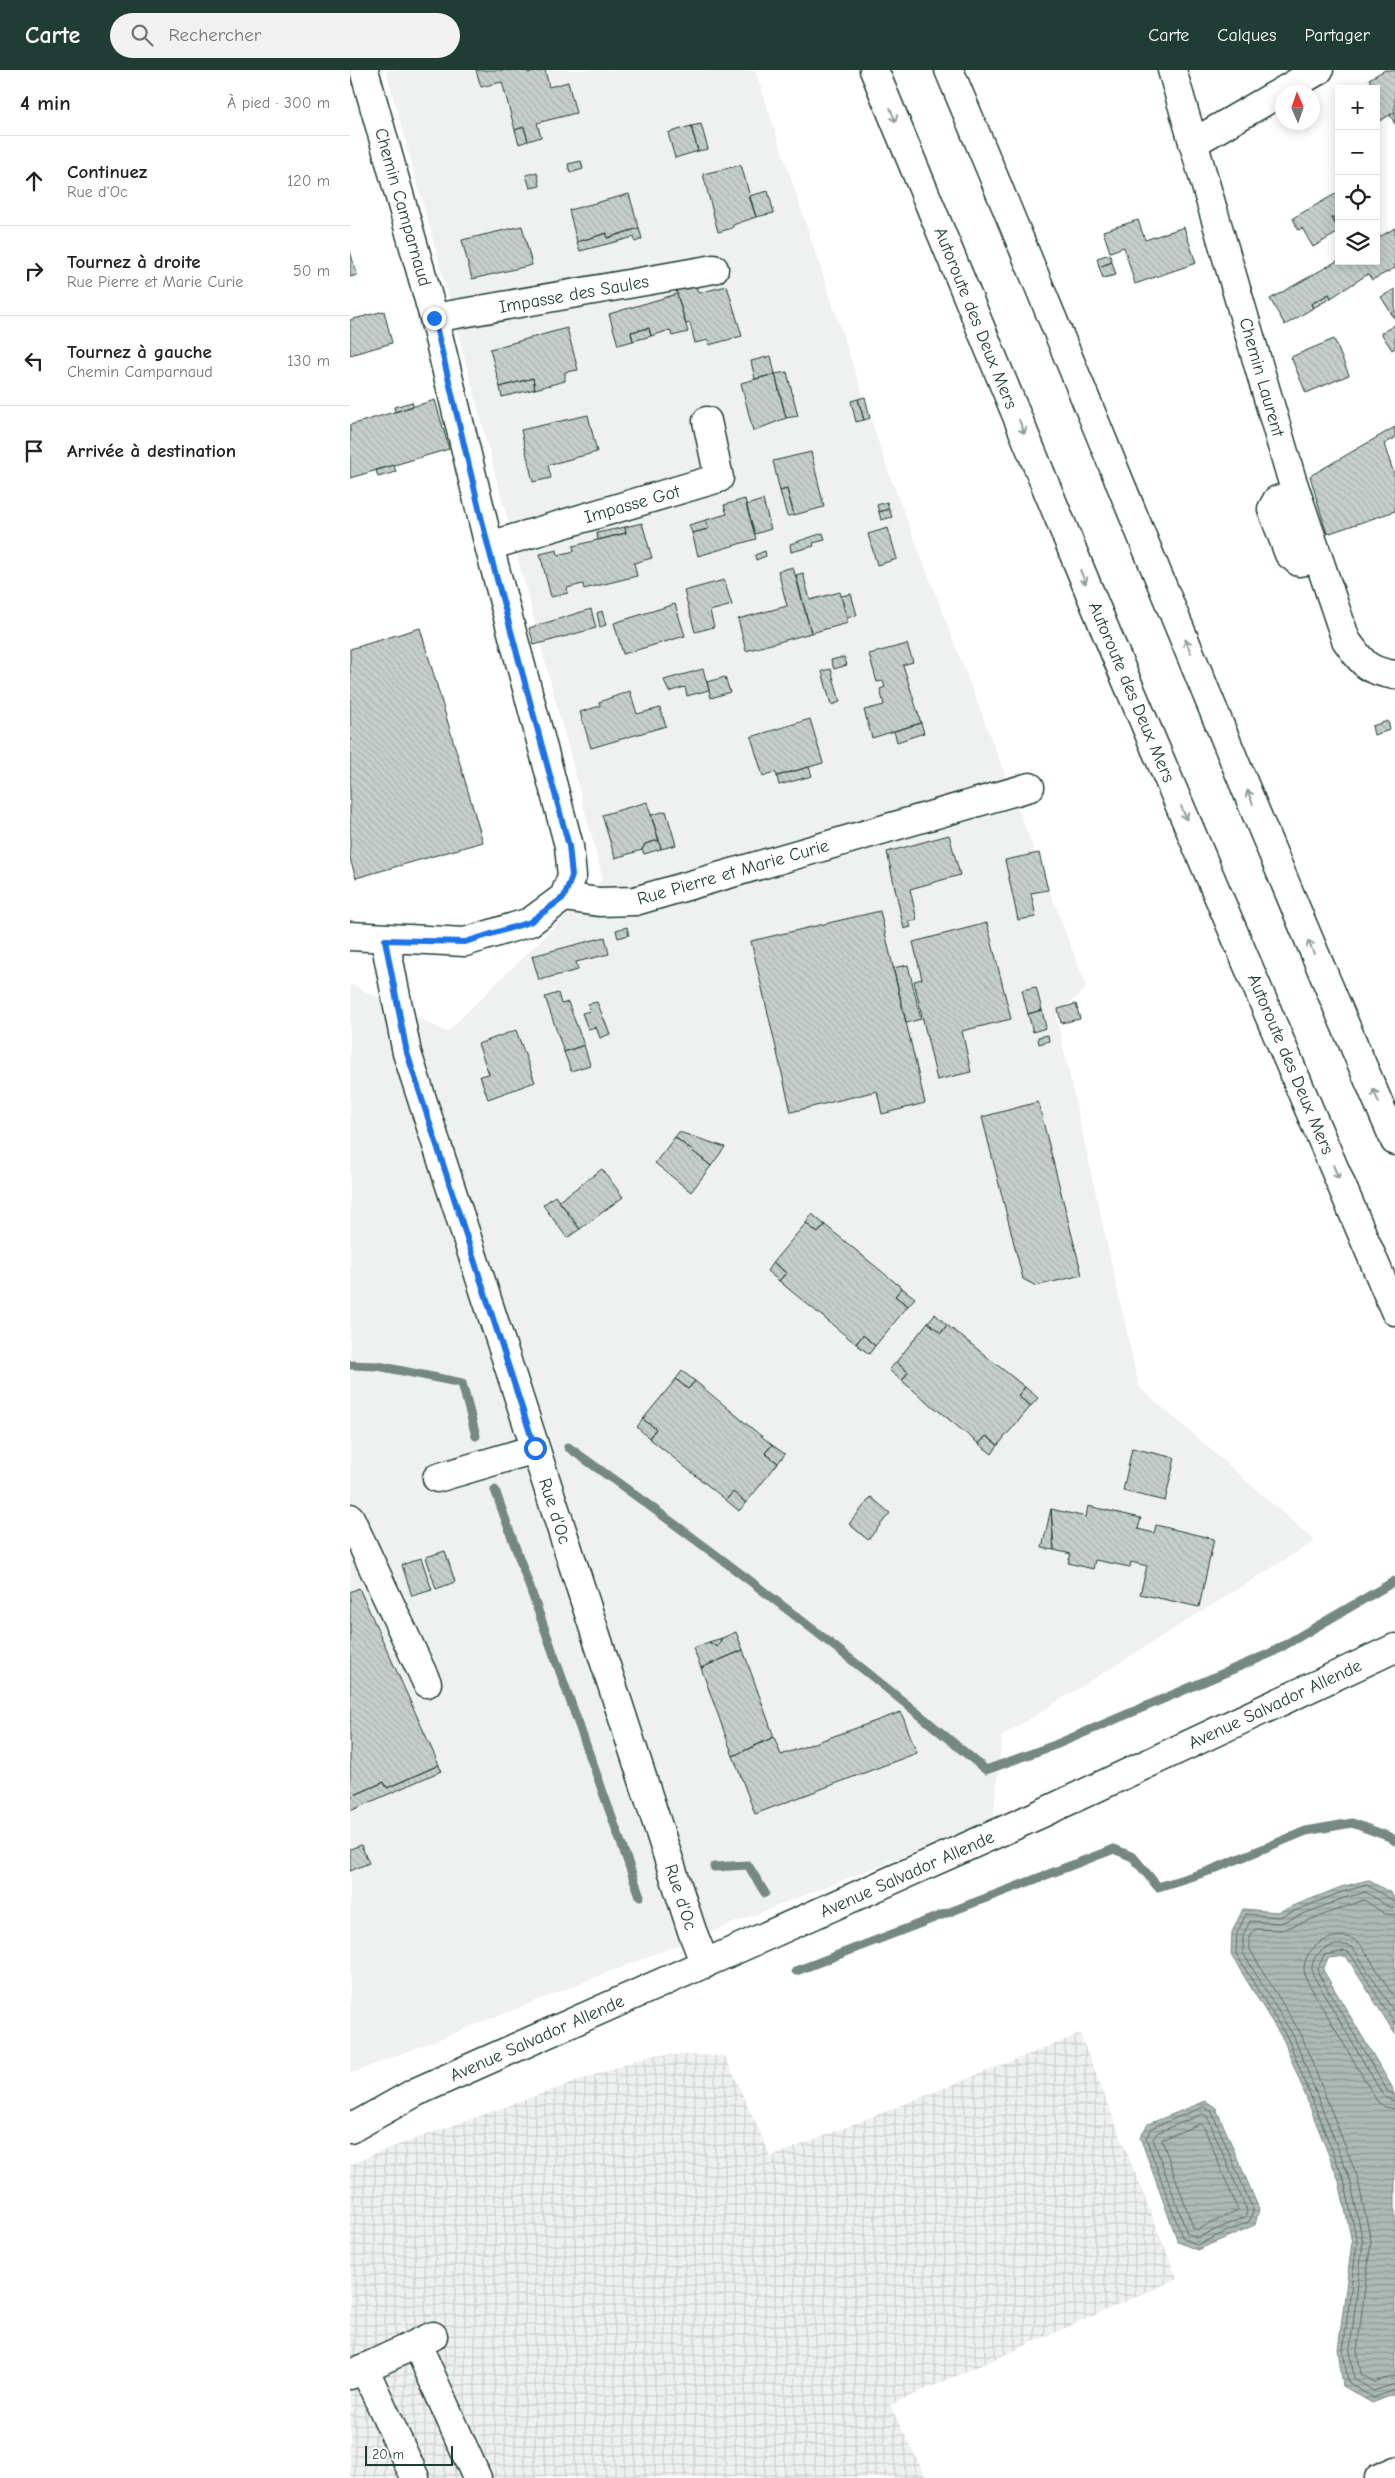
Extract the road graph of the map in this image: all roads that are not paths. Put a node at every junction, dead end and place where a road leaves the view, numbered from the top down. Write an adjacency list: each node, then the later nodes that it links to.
1 (364, 70): 8 (main road, Chemin Camparnaud)
2 (874, 70): 17 (main road, Autoroute des Deux Mers, one-way to 17)
3 (949, 70): 16 (main road, one-way to 3)
4 (1172, 70): 6 (main road, Chemin Laurent)
5 (1319, 70): 6 (main road)
6 (1193, 142): 11 (main road, Chemin Laurent)
7 (714, 269): 8 (main road, Impasse des Saules)
8 (434, 318): 10 (main road, Chemin Camparnaud)
9 (707, 421): 10 (main road, Impasse Got)
10 (488, 546): 13 (main road, Chemin Camparnaud)
11 (1385, 674)
12 (1030, 787): 13 (main road, Rue Pierre et Marie Curie)
13 (564, 897): 15 (main road)
14 (350, 936): 15 (main road)
15 (385, 940): 18 (main road, Rue d'Oc)
16 (1395, 1141)
17 (1395, 1311)
18 (535, 1448): 19 (main road); 23 (main road, Rue d'Oc)
19 (437, 1478)
20 (350, 1518): 22 (main road)
21 (1395, 1648): 23 (main road, Avenue Salvador Allende)
22 (427, 1683)
23 (705, 1964): 24 (main road, Avenue Salvador Allende)
24 (416, 2092): 25 (main road, Avenue Salvador Allende); 26 (main road, Avenue Salvador Allende)
25 (350, 2111)
26 (350, 2129)
27 (357, 2372): 29 (main road); 30 (main road)
28 (1395, 2472): 31 (main road)
29 (415, 2478)
30 (476, 2478)
31 (1379, 2478)

